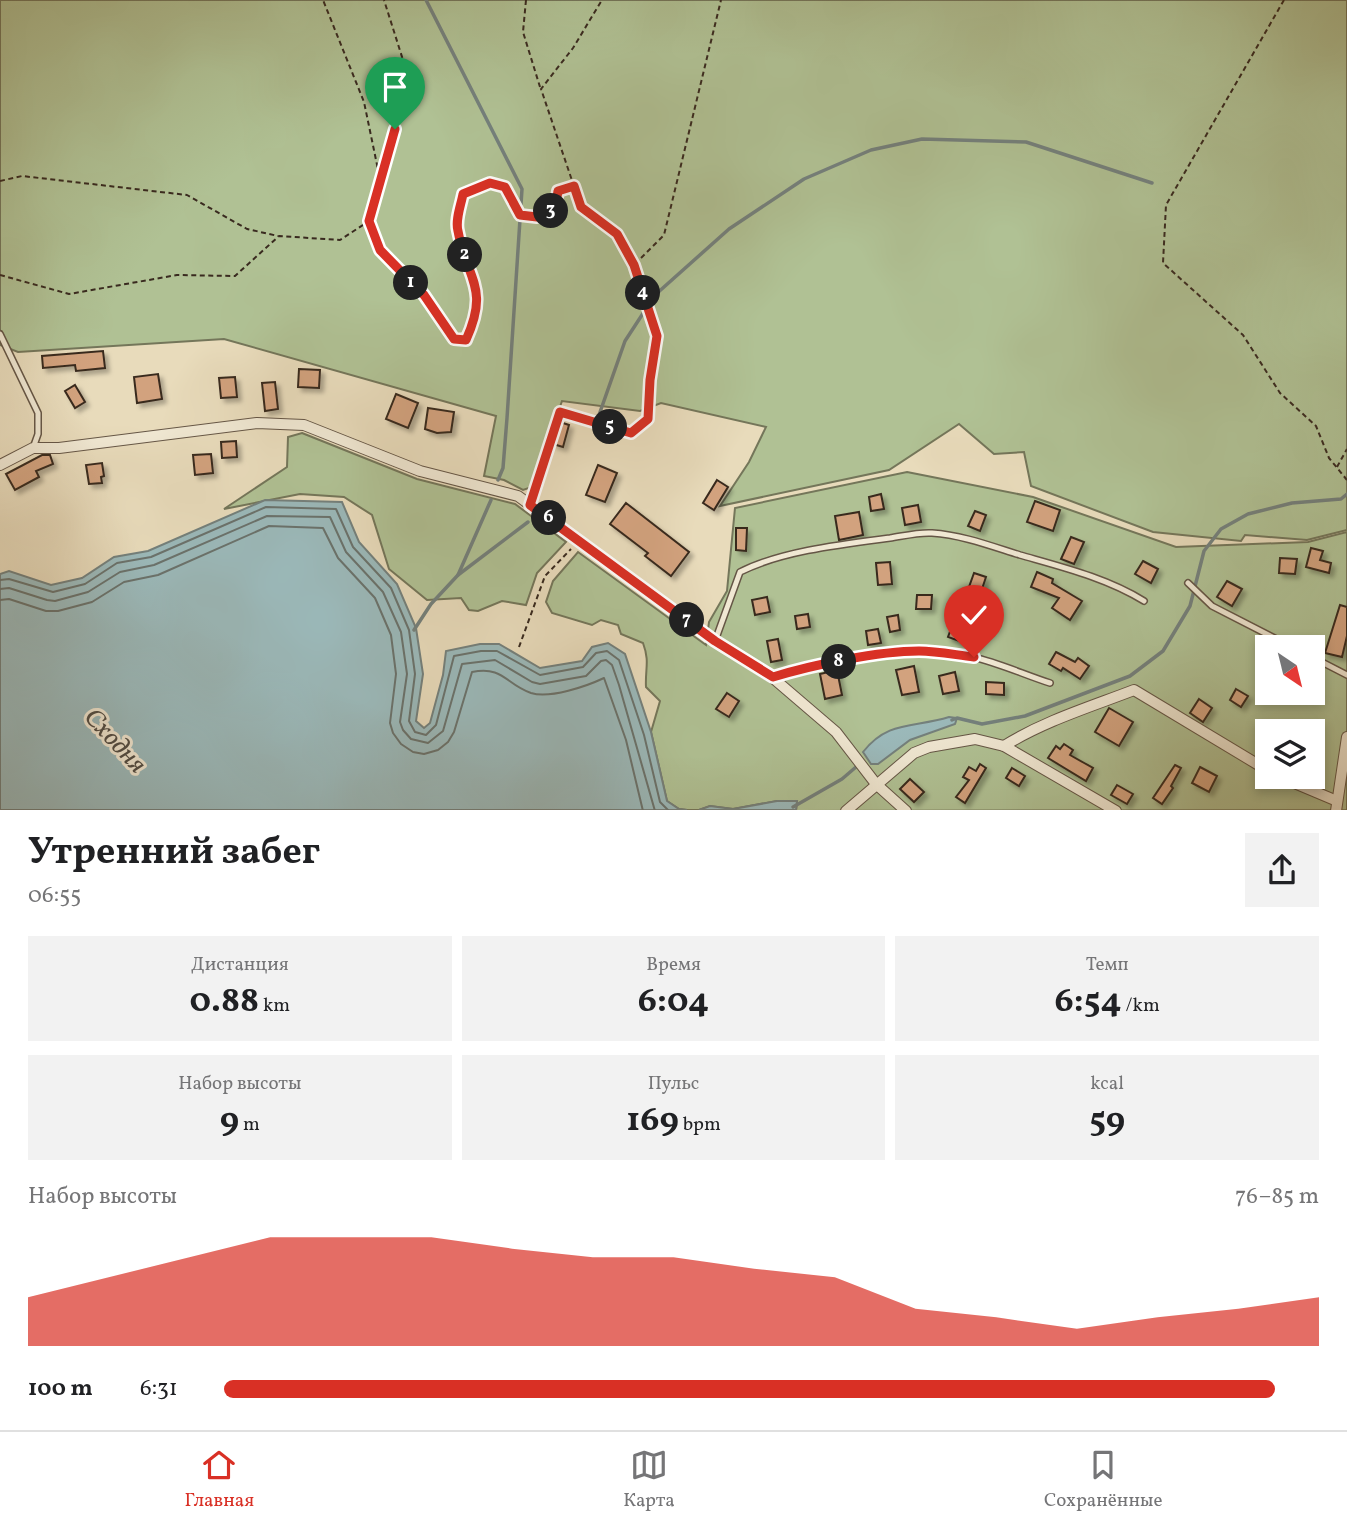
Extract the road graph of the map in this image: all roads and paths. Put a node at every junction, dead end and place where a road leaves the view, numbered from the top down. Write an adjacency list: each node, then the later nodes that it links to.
1 (323, 0): 9 (path)
2 (384, 0): 9 (path)
3 (526, 0): 7 (path)
4 (602, 0): 7 (path)
5 (721, 0): 13 (path)
6 (1284, 0): 19 (path)
7 (541, 89): 10 (path)
8 (0, 181): 12 (path)
9 (381, 184): 11 (path)
10 (574, 186): 11 (path); 13 (path)
11 (369, 221): 12 (path)
12 (279, 236): 14 (path)
13 (634, 265): 21 (path)
14 (0, 275)
15 (0, 334): 16 (lane)
16 (33, 448): 18 (street); 21 (street)
17 (1347, 450): 19 (path)
18 (0, 465)
19 (1337, 468): 20 (path)
20 (1347, 480)
21 (530, 505): 22 (street)
22 (579, 541): 26 (street); 27 (path)
23 (1188, 583): 25 (lane)
24 (1144, 601): 26 (lane)
25 (1269, 635)
26 (715, 641): 30 (street)
27 (519, 647)
28 (1325, 664): 29 (lane)
29 (1347, 675)
30 (773, 677): 31 (lane); 35 (street)
31 (1049, 683)
32 (1347, 737): 37 (street)
33 (1004, 746): 34 (street); 35 (street); 40 (street)
34 (1255, 763)
35 (876, 784): 38 (street); 39 (street)
36 (1304, 789): 37 (street)
37 (1337, 806)
38 (846, 810)
39 (906, 810)
40 (1116, 810)

